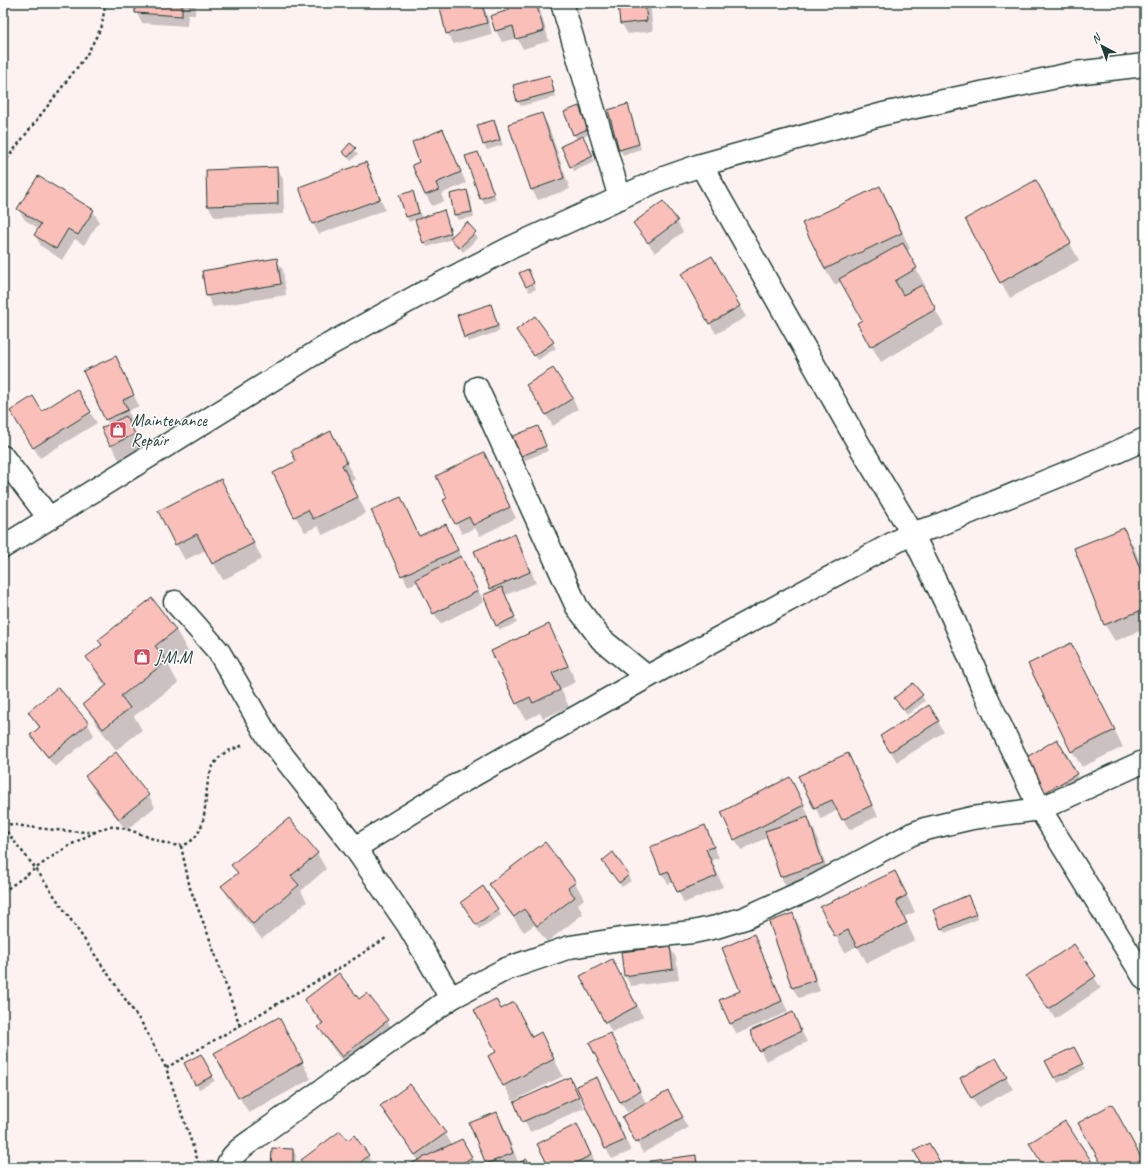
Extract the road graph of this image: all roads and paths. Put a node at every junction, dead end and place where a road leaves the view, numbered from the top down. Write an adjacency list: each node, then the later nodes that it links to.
1 (105, 3): 4 (path)
2 (562, 3): 6 (street)
3 (1145, 64): 5 (street)
4 (3, 164)
5 (701, 164): 6 (street); 11 (street)
6 (620, 198): 10 (street)
7 (477, 388): 14 (street)
8 (1145, 439): 11 (street)
9 (3, 457): 10 (street)
10 (49, 518): 12 (street)
11 (912, 534): 14 (street); 17 (street)
12 (3, 547)
13 (175, 602): 15 (street)
14 (647, 677): 22 (street)
15 (268, 737): 21 (path); 22 (street)
16 (1145, 761): 17 (street)
17 (1040, 809): 26 (street); 27 (street)
18 (3, 823): 20 (path)
19 (3, 827): 23 (path)
20 (96, 832): 21 (path); 23 (path)
21 (181, 846): 28 (path)
22 (355, 848): 25 (street)
23 (36, 868): 24 (path); 29 (path)
24 (3, 892)
25 (408, 924): 27 (street); 28 (path)
26 (1145, 979)
27 (451, 998): 31 (street)
28 (240, 1026): 29 (path)
29 (166, 1068): 30 (path)
30 (200, 1167)
31 (227, 1167)

